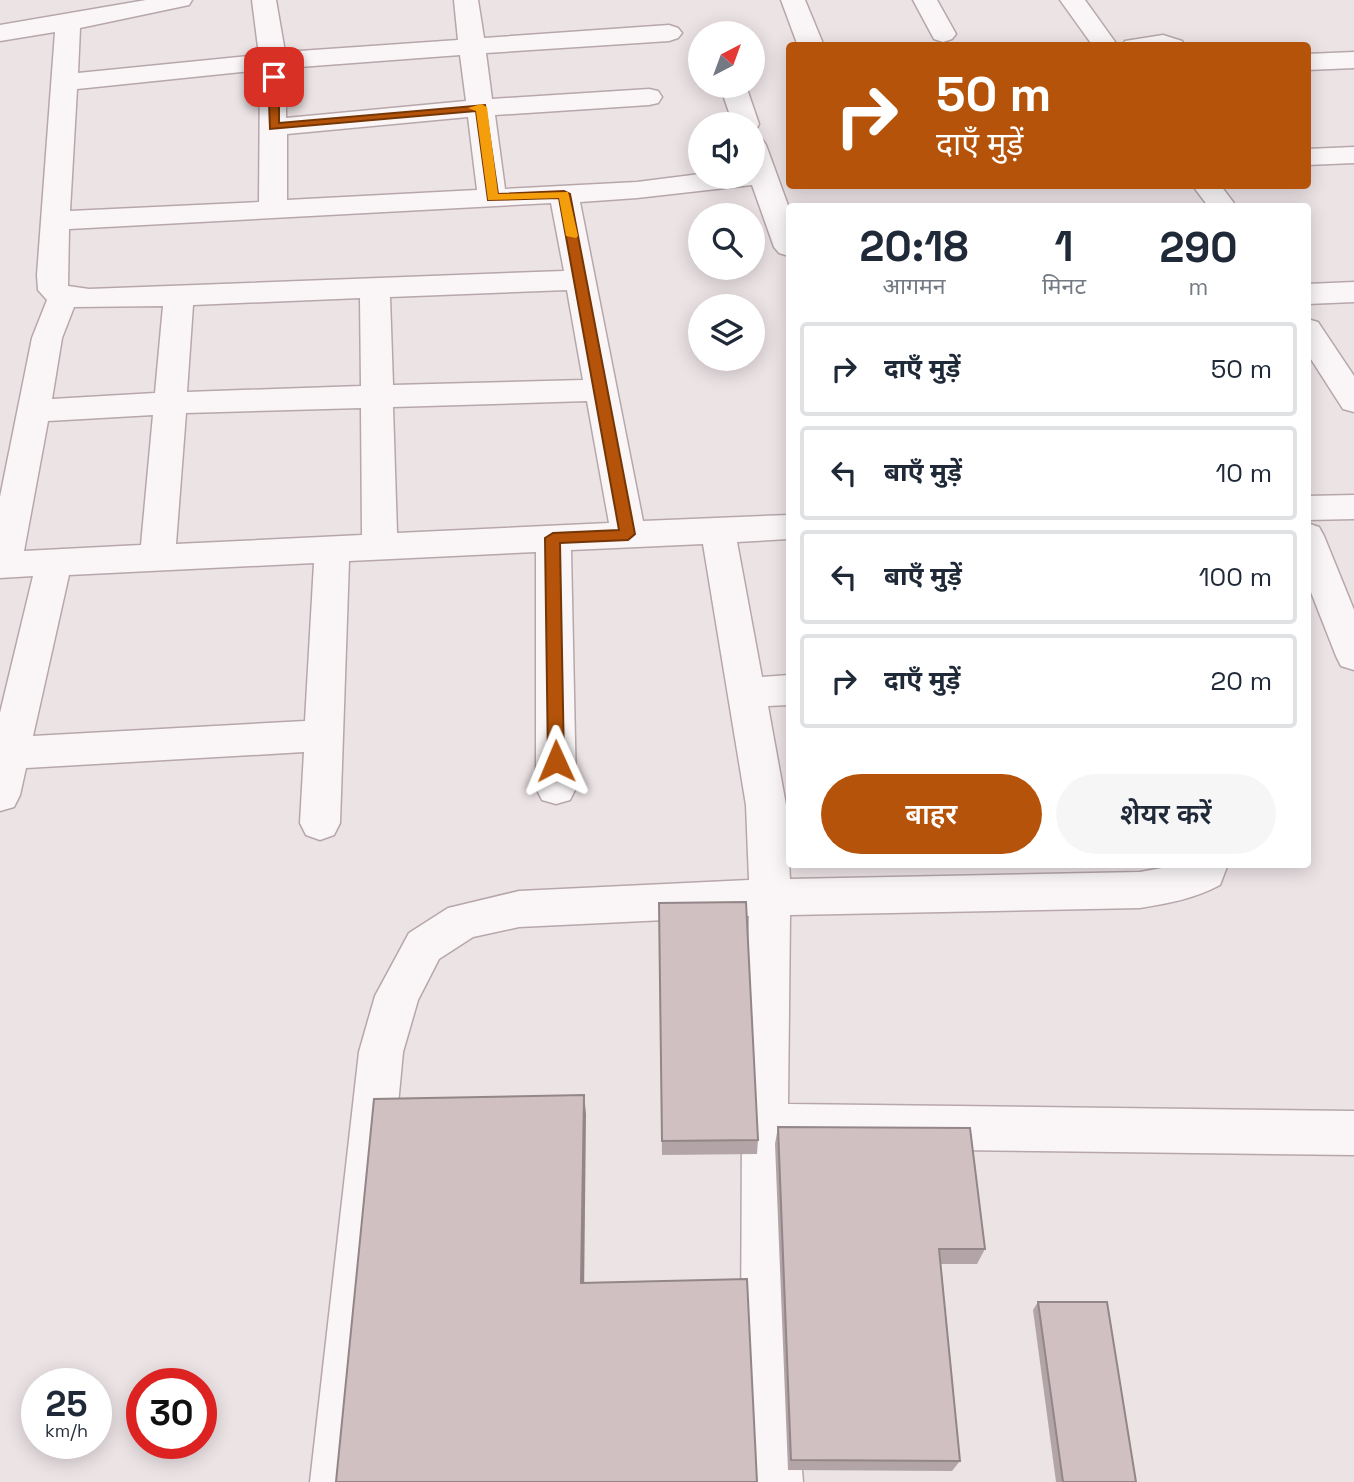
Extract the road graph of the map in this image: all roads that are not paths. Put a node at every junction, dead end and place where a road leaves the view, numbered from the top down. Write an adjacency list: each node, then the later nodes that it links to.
1 (180, 0): 7 (street)
2 (264, 0): 15 (street)
3 (466, 0): 13 (street)
4 (793, 0): 11 (street)
5 (925, 0): 10 (street)
6 (1072, 0): 12 (street)
7 (68, 23): 8 (street); 17 (street)
8 (0, 33)
9 (669, 33): 13 (street)
10 (943, 34)
11 (809, 42)
12 (1103, 42)
13 (474, 46): 15 (street); 19 (street)
14 (1354, 60): 16 (street)
15 (273, 61): 17 (street); 20 (street)
16 (1311, 62)
17 (64, 82): 28 (street)
18 (649, 97): 19 (street)
19 (481, 107): 20 (street); 26 (street)
20 (274, 127): 27 (street)
21 (1354, 155): 22 (street)
22 (1311, 157)
23 (688, 186): 25 (street)
24 (761, 189): 29 (street)
25 (564, 194): 26 (street); 30 (street)
26 (492, 198): 27 (street)
27 (273, 209): 28 (street)
28 (55, 221): 35 (street)
29 (786, 241)
30 (580, 280): 31 (street); 37 (street)
31 (375, 288): 34 (street); 38 (street)
32 (1354, 292): 33 (street)
33 (1311, 294)
34 (179, 296): 35 (street); 40 (street)
35 (63, 297): 41 (street)
36 (1311, 335): 39 (street)
37 (601, 390): 38 (street); 46 (street)
38 (377, 396): 40 (street); 48 (street)
39 (1354, 401)
40 (171, 403): 41 (street); 51 (street)
41 (33, 411): 53 (street)
42 (1354, 507): 43 (street)
43 (1311, 508)
44 (786, 527): 45 (street)
45 (718, 530): 46 (street); 56 (street)
46 (628, 534): 47 (street)
47 (553, 538): 48 (street); 59 (street)
48 (380, 547): 50 (street)
49 (1311, 547): 54 (street)
50 (332, 549): 51 (street); 57 (street)
51 (158, 556): 52 (street)
52 (54, 561): 53 (street); 58 (street)
53 (2, 565)
54 (1354, 656)
55 (786, 690): 56 (street)
56 (746, 693): 63 (street)
57 (324, 735): 58 (street); 61 (street)
58 (10, 753): 60 (street)
59 (556, 788)
60 (0, 796)
61 (320, 823)
62 (1207, 868): 63 (street)
63 (769, 897): 64 (street); 66 (street)
64 (765, 1126): 65 (street); 67 (street)
65 (1354, 1133)
66 (336, 1482)
67 (777, 1482)

